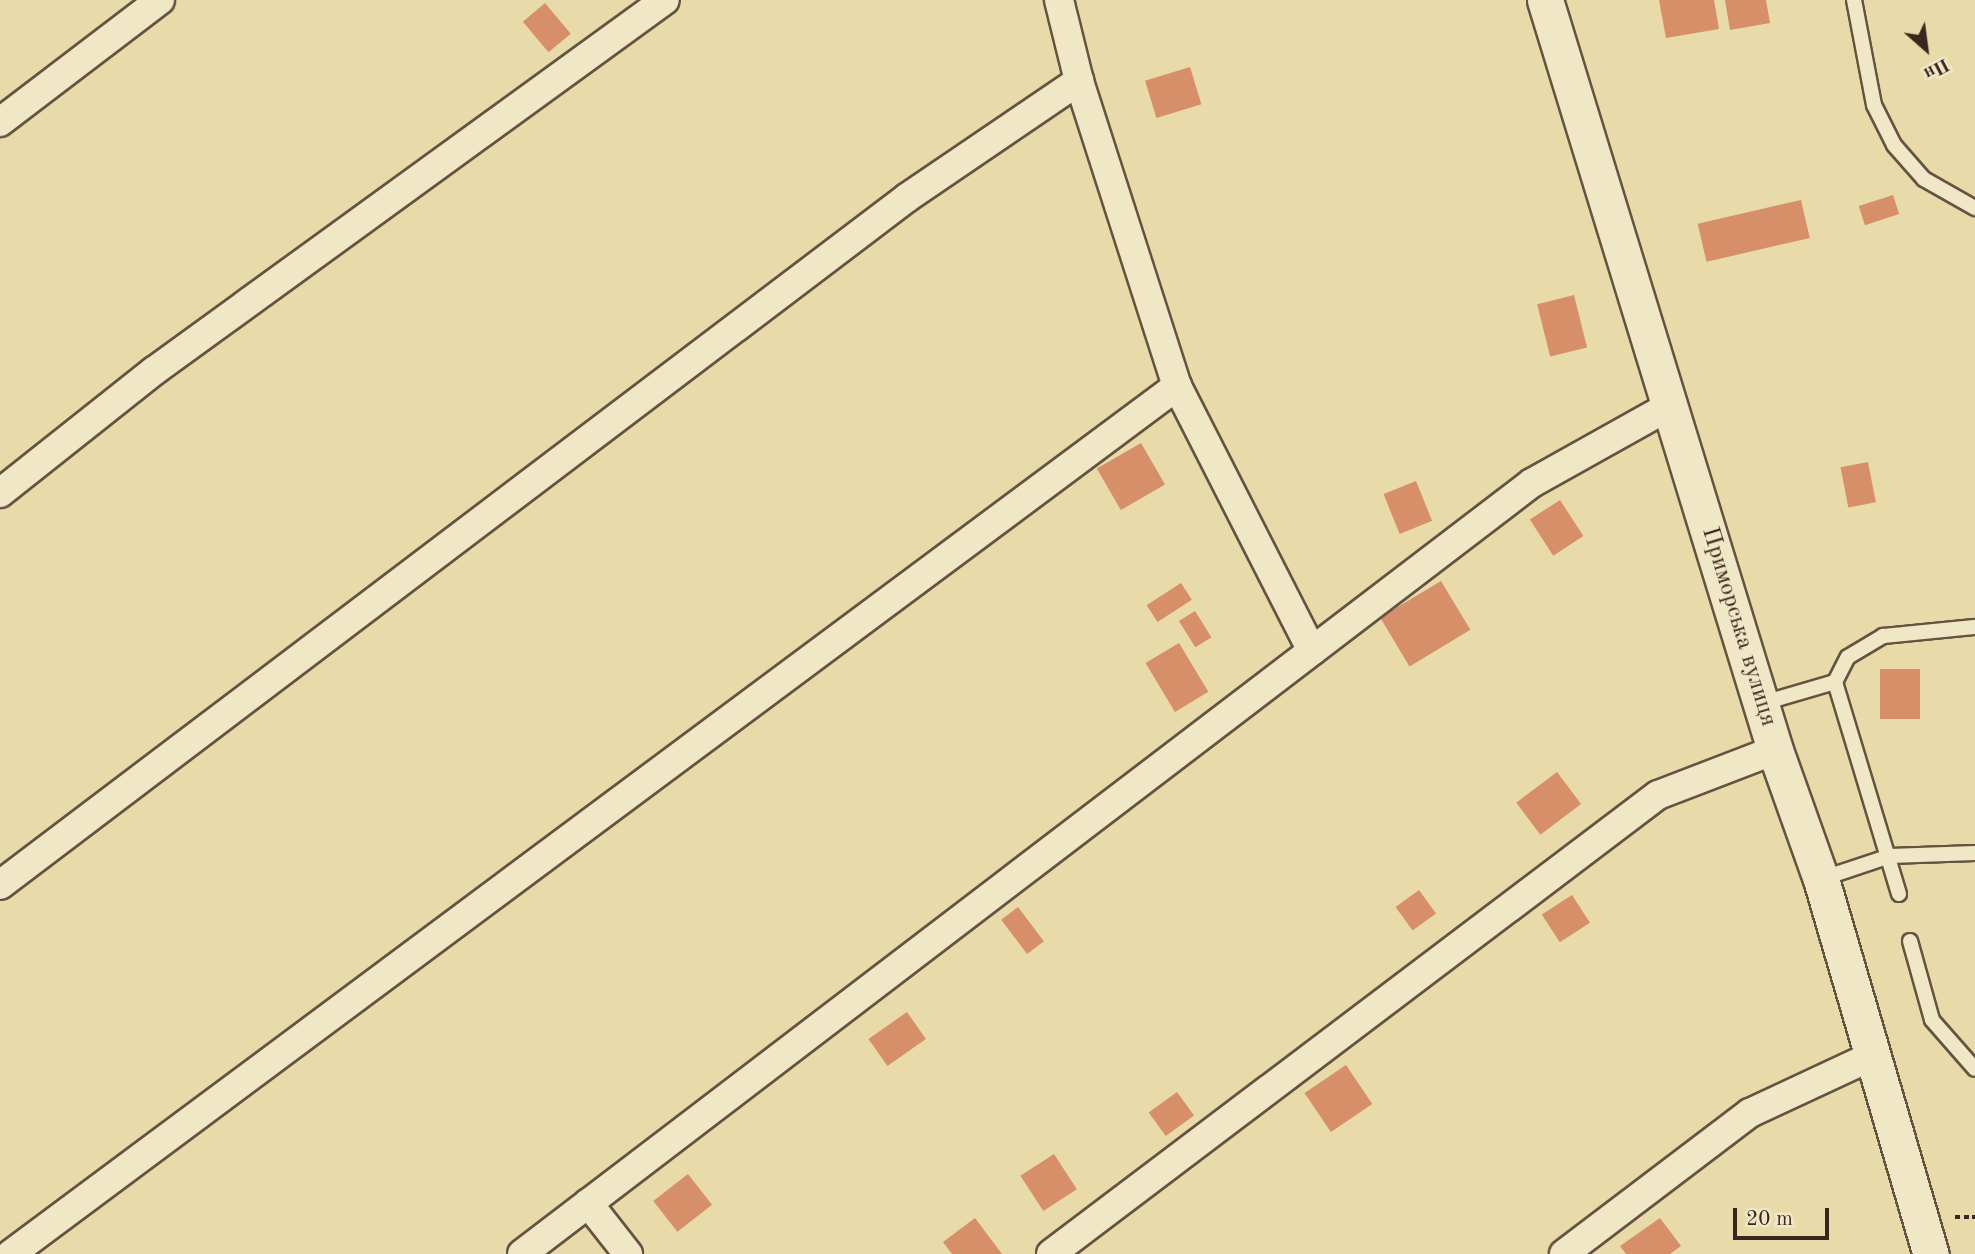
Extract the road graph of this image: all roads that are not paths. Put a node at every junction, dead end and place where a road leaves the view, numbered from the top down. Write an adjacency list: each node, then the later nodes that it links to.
1 (160, 0): 7 (street)
2 (666, 0): 11 (street)
3 (1059, 0): 6 (street)
4 (1545, 0): 10 (street, Приморська вулиця)
5 (1854, 0): 8 (lane)
6 (1079, 81): 9 (street); 20 (street)
7 (0, 122)
8 (1975, 208)
9 (1177, 386): 13 (street); 26 (street)
10 (1668, 407): 13 (street); 15 (street, Приморська вулиця)
11 (0, 493)
12 (1975, 626): 14 (lane)
13 (1312, 651): 25 (street)
14 (1835, 681): 15 (lane); 18 (lane)
15 (1763, 704): 16 (street, Приморська вулиця)
16 (1775, 750): 19 (street, Приморська вулиця); 29 (street)
17 (1975, 853): 18 (lane)
18 (1890, 856): 19 (lane); 21 (lane)
19 (1821, 879): 23 (street, Приморська вулиця)
20 (0, 886)
21 (1899, 894)
22 (1910, 941): 24 (lane)
23 (1870, 1057): 30 (street); 31 (street, Приморська вулиця)
24 (1975, 1069)
25 (588, 1203): 27 (street); 28 (street)
26 (11, 1254)
27 (522, 1254)
28 (628, 1254)
29 (1051, 1254)
30 (1564, 1254)
31 (1931, 1254)

